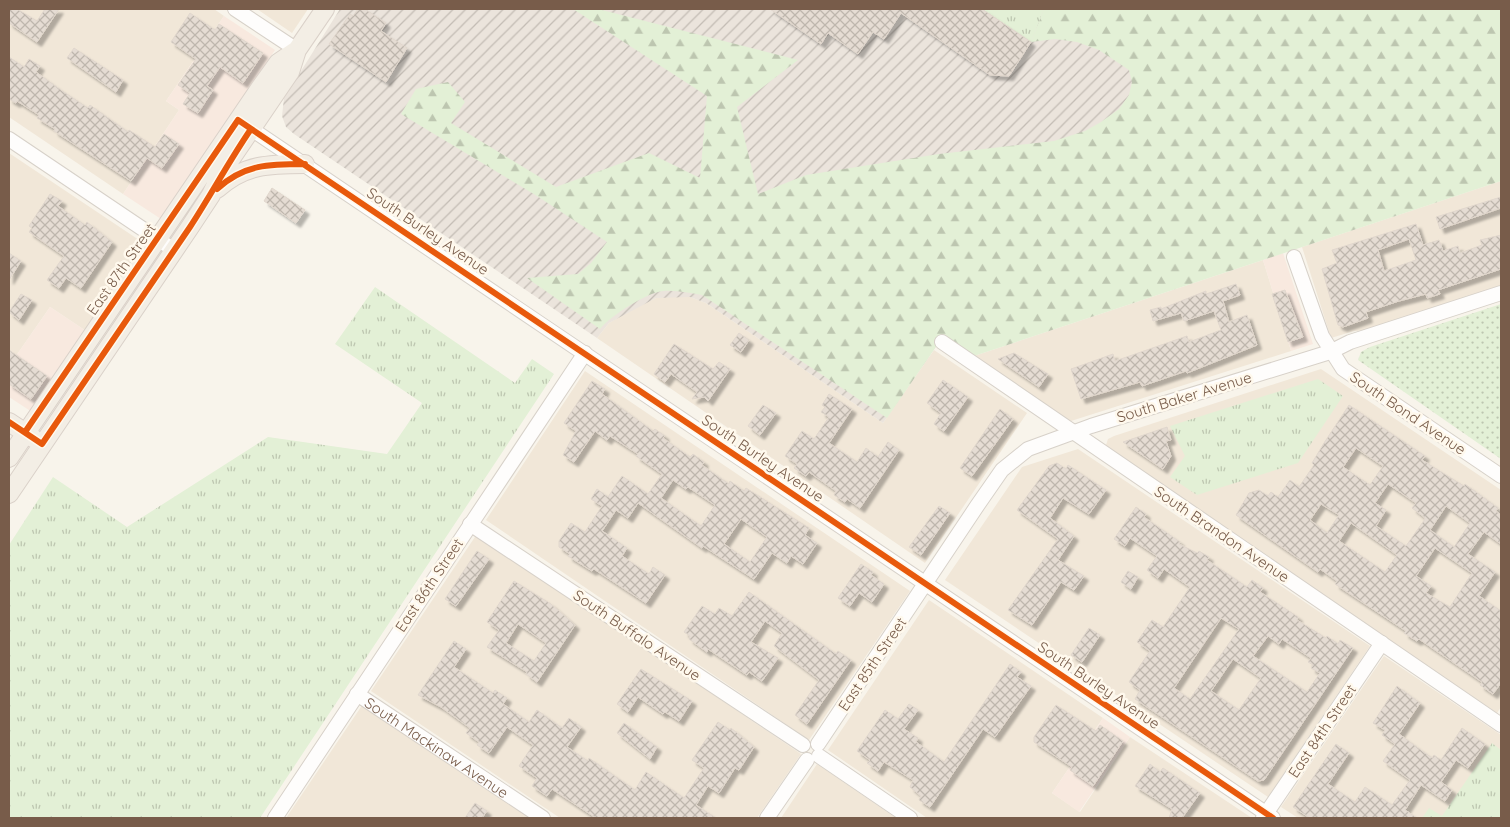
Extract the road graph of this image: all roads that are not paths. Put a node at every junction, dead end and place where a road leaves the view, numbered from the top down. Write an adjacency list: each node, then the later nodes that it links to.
1 (235, 9): 3 (street)
2 (325, 9): 3 (main road, East 87th Street)
3 (297, 50): 4 (main road, East 87th Street)
4 (245, 124): 6 (street, South Burley Avenue); 7 (main road, East 87th Street); 8 (main road, East 87th Street)
5 (9, 139): 8 (street)
6 (305, 164): 7 (main road); 14 (street, South Burley Avenue)
7 (211, 195): 9 (main road, East 87th Street)
8 (157, 240): 9 (street); 16 (main road, East 87th Street)
9 (174, 250): 18 (main road, East 87th Street)
10 (1294, 257): 13 (street, South Bond Avenue)
11 (1501, 293): 13 (street, South Baker Avenue)
12 (942, 342): 17 (street, South Brandon Avenue)
13 (1330, 352): 17 (street, South Baker Avenue); 20 (street, South Bond Avenue)
14 (585, 353): 22 (street, East 86th Street); 23 (street, South Burley Avenue)
15 (9, 422): 16 (main road)
16 (25, 432): 18 (main road); 19 (main road, East 87th Street)
17 (1073, 432): 23 (street, South Baker Avenue); 24 (street, South Brandon Avenue)
18 (42, 444): 21 (main road, East 87th Street)
19 (9, 458)
20 (1501, 476)
21 (9, 494)
22 (470, 524): 25 (street, East 86th Street); 27 (street, South Buffalo Avenue)
23 (926, 583): 27 (street, East 85th Street); 28 (street, South Burley Avenue)
24 (1382, 643): 26 (street, South Brandon Avenue); 28 (street, East 84th Street)
25 (357, 694): 29 (street, East 86th Street); 30 (street, South Mackinaw Avenue)
26 (1501, 723)
27 (815, 753): 31 (street, East 85th Street); 32 (street)
28 (1267, 817)
29 (275, 818)
30 (543, 818)
31 (767, 818)
32 (910, 818)

